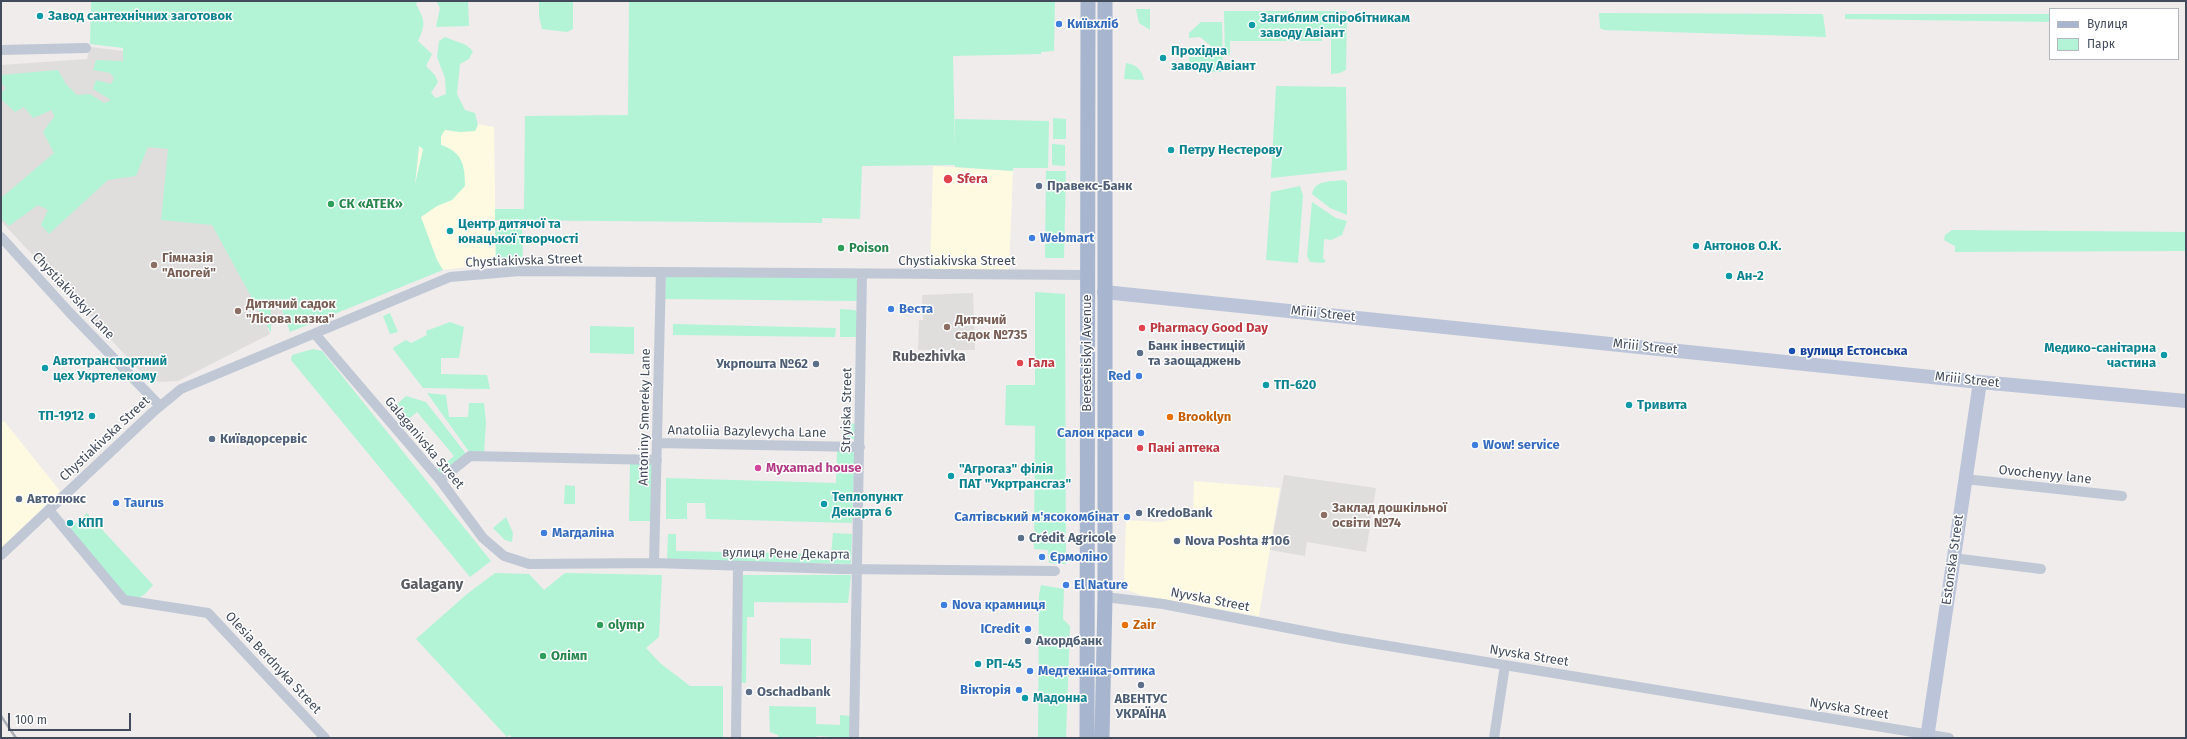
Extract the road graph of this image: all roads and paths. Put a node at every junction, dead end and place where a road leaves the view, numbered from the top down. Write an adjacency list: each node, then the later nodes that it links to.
1 (1088, 1): 8 (main road, Beresteiskyi Avenue)
2 (1105, 1): 9 (main road, Beresteiskyi Avenue)
3 (86, 48): 4 (street)
4 (1, 50)
5 (1, 237): 13 (street, Chystiakivskyi Lane)
6 (661, 272): 7 (street, Chystiakivska Street); 10 (street, Chystiakivska Street); 14 (street, Antoniny Smereky Lane)
7 (862, 274): 8 (street, Chystiakivska Street); 15 (street, Stryiska Street)
8 (1088, 275): 32 (main road, Beresteiskyi Avenue)
9 (1104, 292): 11 (street, Mriii Street); 29 (main road, Beresteiskyi Avenue)
10 (315, 334): 13 (street, Chystiakivska Street); 18 (street, Galaganivska Street)
11 (1980, 382): 12 (street, Mriii Street); 17 (street, Estonska Street)
12 (2186, 401)
13 (160, 406): 20 (street, Chystiakivska Street)
14 (658, 443): 15 (street, Anatoliia Bazylevycha Lane); 16 (street, Antoniny Smereky Lane)
15 (860, 447): 27 (street, Stryiska Street)
16 (657, 460): 18 (street); 24 (street, Antoniny Smereky Lane)
17 (1965, 479): 19 (street, Ovochenyy lane); 22 (street, Estonska Street)
18 (440, 480): 23 (street, Galaganivska Street)
19 (2122, 496)
20 (49, 510): 21 (street, Chystiakivska Street); 34 (street, Olesia Berdnyka Street)
21 (1, 555)
22 (1953, 558): 26 (street); 33 (street, Estonska Street)
23 (517, 562): 24 (street, вулиця Рене Декарта)
24 (654, 563): 25 (street, вулиця Рене Декарта)
25 (738, 566): 27 (street, вулиця Рене Декарта); 35 (street)
26 (2041, 568)
27 (858, 569): 28 (street, вулиця Рене Декарта); 36 (street, Stryiska Street)
28 (1055, 571)
29 (1105, 597): 30 (street, Nyvska Street); 31 (main road, Beresteiskyi Avenue)
30 (1505, 665): 33 (street, Nyvska Street); 41 (street)
31 (1103, 686): 39 (main road, Beresteiskyi Avenue); 40 (street, Beresteiskyi Avenue)
32 (1086, 706): 37 (street, Beresteiskyi Avenue); 38 (main road, Beresteiskyi Avenue)
33 (1927, 736): 42 (street, Nyvska Street)
34 (325, 738)
35 (736, 738)
36 (854, 738)
37 (1083, 738)
38 (1087, 738)
39 (1102, 738)
40 (1109, 738)
41 (1494, 738)
42 (1949, 738)

